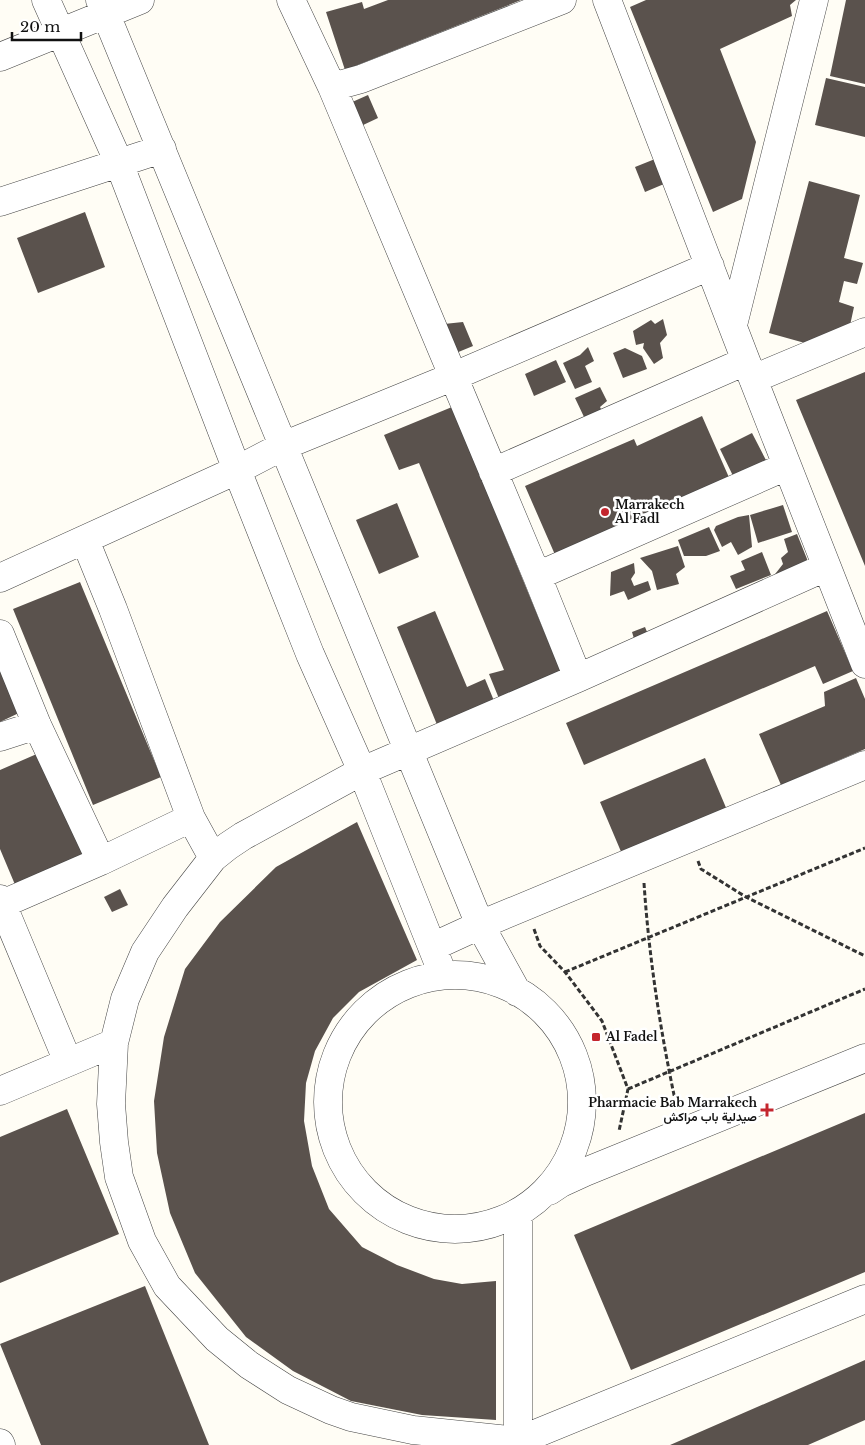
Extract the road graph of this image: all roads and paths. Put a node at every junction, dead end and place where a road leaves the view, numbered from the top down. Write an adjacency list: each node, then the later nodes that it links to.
1 (46, 0): 8 (street)
2 (140, 0): 7 (street)
3 (291, 0): 10 (street)
4 (562, 0): 10 (street)
5 (607, 0): 14 (street)
6 (814, 0): 15 (street)
7 (103, 7): 8 (street); 11 (street)
8 (61, 32): 9 (street); 12 (street)
9 (0, 57)
10 (332, 87): 18 (street)
11 (162, 149): 12 (street); 19 (street)
12 (119, 163): 13 (street); 21 (street)
13 (0, 202)
14 (710, 266): 15 (street); 18 (street)
15 (733, 325): 17 (street)
16 (865, 332): 17 (street)
17 (750, 370): 20 (street); 22 (street)
18 (452, 377): 19 (street); 22 (street)
19 (283, 446): 21 (street); 32 (street)
20 (788, 466): 24 (street); 25 (street)
21 (236, 470): 23 (street); 34 (street)
22 (493, 472): 25 (street)
23 (85, 540): 26 (street); 35 (street)
24 (826, 567): 28 (street); 29 (street)
25 (537, 576): 29 (street)
26 (0, 578)
27 (0, 634): 30 (street)
28 (865, 664)
29 (578, 678): 32 (street)
30 (37, 725): 31 (street); 40 (street)
31 (0, 737)
32 (408, 752): 34 (street); 44 (street)
33 (865, 765): 36 (street)
34 (362, 771): 38 (street); 46 (street)
35 (191, 818): 38 (street); 40 (street)
36 (691, 837): 39 (street); 41 (path)
37 (865, 848): 41 (path)
38 (214, 858): 52 (street)
39 (642, 858): 43 (street); 45 (path)
40 (101, 862): 42 (street)
41 (746, 898): 45 (path); 47 (path)
42 (1, 903): 54 (street)
43 (527, 907): 44 (street); 49 (path)
44 (480, 926): 46 (street); 51 (street)
45 (648, 938): 49 (path); 55 (path)
46 (432, 947): 48 (street)
47 (865, 956)
48 (442, 972): 51 (street); 61 (street)
49 (565, 972): 56 (path)
50 (865, 989): 55 (path)
51 (517, 992): 60 (street)
52 (114, 1042): 54 (street); 63 (street)
53 (865, 1058): 58 (street)
54 (68, 1062): 57 (street)
55 (669, 1072): 56 (path); 58 (path)
56 (628, 1089): 59 (path)
57 (0, 1091)
58 (682, 1133): 59 (street)
59 (620, 1158): 60 (street)
60 (539, 1197): 61 (street)
61 (518, 1214): 63 (street)
62 (865, 1299): 63 (street)
63 (518, 1443)

